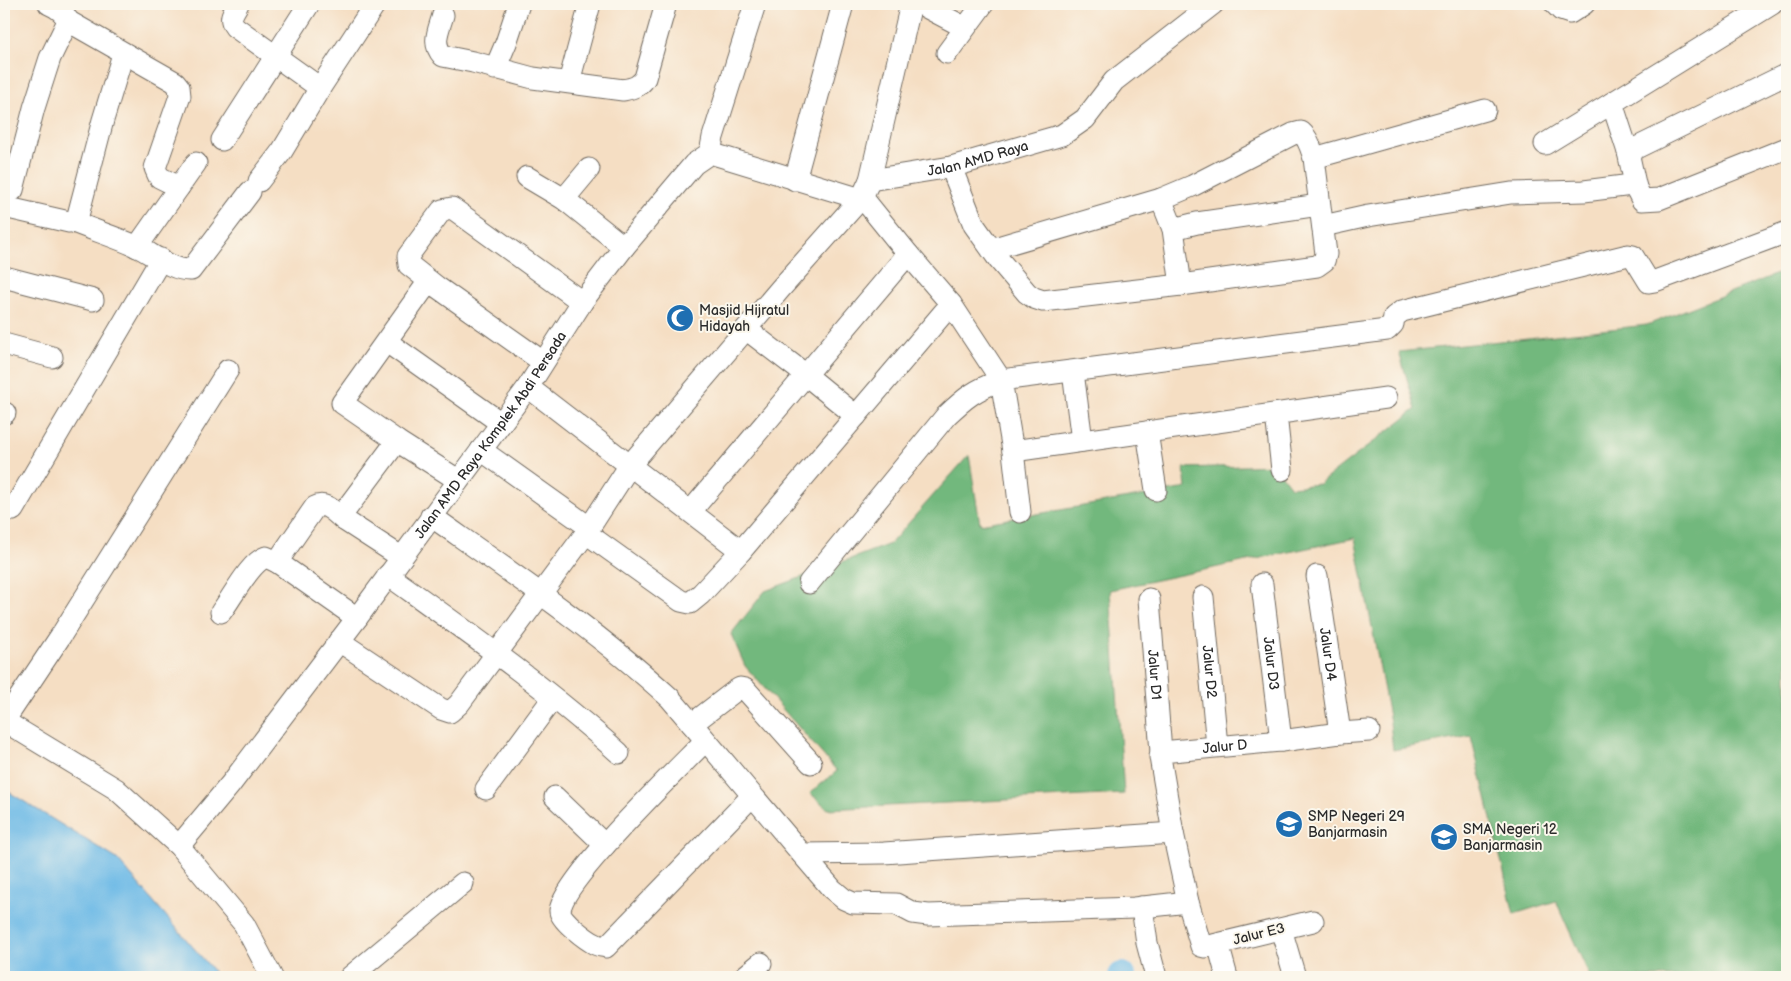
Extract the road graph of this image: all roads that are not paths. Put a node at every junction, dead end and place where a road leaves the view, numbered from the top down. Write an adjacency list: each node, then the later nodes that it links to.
1 (49, 4): 18 (street)
2 (238, 4): 22 (street)
3 (309, 4): 22 (street)
4 (375, 4): 26 (street)
5 (519, 4): 23 (street)
6 (590, 4): 25 (street)
7 (666, 4): 25 (street)
8 (755, 4): 33 (street)
9 (843, 4): 39 (street)
10 (911, 4): 42 (street)
11 (920, 4): 19 (street)
12 (983, 4): 19 (street)
13 (1213, 4): 36 (street, Jalan AMD Raya)
14 (1555, 4): 15 (street)
15 (1584, 4)
16 (1772, 4): 27 (street)
17 (443, 15): 23 (street)
18 (68, 21): 21 (street); 43 (street)
19 (964, 27): 20 (street)
20 (947, 52)
21 (123, 54): 40 (street); 51 (street)
22 (274, 56): 26 (street); 29 (street)
23 (496, 69): 25 (street)
24 (1787, 74): 32 (street)
25 (568, 82)
26 (320, 88): 55 (street)
27 (1612, 103): 30 (street); 32 (street)
28 (1485, 110): 34 (street)
29 (222, 140)
30 (1545, 144)
31 (1787, 148): 41 (street)
32 (1628, 152): 41 (street)
33 (710, 153): 39 (street, Jalan AMD Raya); 52 (street, Jalan AMD Raya Komplek Abdi Persada)
34 (1314, 158): 45 (street); 46 (street)
35 (196, 163): 40 (street)
36 (951, 167): 42 (street, Jalan AMD Raya); 53 (street)
37 (590, 169): 44 (street)
38 (527, 177): 44 (street)
39 (795, 180): 42 (street, Jalan AMD Raya)
40 (179, 187): 51 (street)
41 (1636, 188): 48 (street)
42 (864, 192): 54 (street); 62 (street)
43 (8, 199): 47 (street)
44 (564, 199): 52 (street)
45 (1161, 199): 49 (street); 53 (street)
46 (1319, 205): 48 (street); 49 (street)
47 (69, 222)
48 (1323, 226): 58 (street)
49 (1173, 229): 58 (street)
50 (1787, 232): 68 (street)
51 (137, 247): 55 (street)
52 (624, 247): 60 (street, Jalan AMD Raya Komplek Abdi Persada)
53 (991, 249): 58 (street)
54 (908, 254): 61 (street); 69 (street)
55 (161, 259): 85 (street)
56 (4, 277): 59 (street)
57 (429, 280): 60 (street); 66 (street); 77 (street)
58 (1181, 285)
59 (93, 300)
60 (582, 302): 66 (street, Jalan AMD Raya Komplek Abdi Persada)
61 (951, 304): 70 (street); 74 (street)
62 (746, 329): 69 (street); 81 (street)
63 (4, 344): 65 (street)
64 (394, 347): 75 (street)
65 (52, 356)
66 (543, 362): 71 (street, Jalan AMD Raya Komplek Abdi Persada)
67 (228, 370): 106 (street)
68 (1072, 372): 70 (street); 78 (street)
69 (806, 375): 74 (street); 86 (street)
70 (1001, 380): 80 (street); 96 (street)
71 (528, 387): 75 (street, Jalan AMD Raya Komplek Abdi Persada); 81 (street)
72 (1386, 398): 73 (street)
73 (1276, 414): 76 (street); 82 (street)
74 (856, 416): 91 (street)
75 (501, 423): 79 (street, Jalan AMD Raya Komplek Abdi Persada)
76 (1147, 432): 78 (street); 84 (street)
77 (397, 441): 83 (street); 89 (street)
78 (1082, 441): 80 (street)
79 (481, 450): 83 (street, Jalan AMD Raya Komplek Abdi Persada); 90 (street)
80 (1013, 451): 87 (street)
81 (630, 465): 86 (street); 90 (street)
82 (1282, 470)
83 (458, 480): 88 (street, Jalan AMD Raya Komplek Abdi Persada)
84 (1156, 490)
85 (13, 510)
86 (691, 512): 91 (street)
87 (1020, 512)
88 (431, 516): 92 (street, Jalan AMD Raya Komplek Abdi Persada); 98 (street)
89 (344, 520): 92 (street); 93 (street)
90 (587, 530): 91 (street); 98 (street)
91 (741, 551)
92 (400, 557): 94 (street, Jalan AMD Raya Komplek Abdi Persada)
93 (277, 562): 101 (street); 102 (street)
94 (388, 575): 102 (street, Jalan AMD Raya Komplek Abdi Persada); 104 (street)
95 (1317, 576): 109 (street, Jalur D4)
96 (809, 583)
97 (1262, 584): 111 (street, Jalur D3)
98 (542, 594): 104 (street); 107 (street)
99 (1203, 597): 112 (street, Jalur D2)
100 (1149, 599): 113 (street, Jalur D1)
101 (221, 612)
102 (357, 618): 103 (street, Jalan AMD Raya Komplek Abdi Persada)
103 (339, 641): 104 (street); 121 (street, Jalan AMD Raya Komplek Abdi Persada)
104 (497, 654): 105 (street)
105 (553, 698): 114 (street); 116 (street)
106 (4, 721): 121 (street)
107 (692, 724): 110 (street); 115 (street)
108 (1369, 731): 109 (street, Jalur D)
109 (1340, 733): 111 (street, Jalur D)
110 (705, 741): 117 (street); 120 (street)
111 (1281, 742): 112 (street, Jalur D)
112 (1217, 746): 113 (street, Jalur D)
113 (1161, 752): 119 (street)
114 (620, 753)
115 (811, 763)
116 (486, 789)
117 (752, 796): 120 (street); 122 (street)
118 (555, 797): 120 (street)
119 (1173, 834): 122 (street); 124 (street)
120 (605, 845)
121 (179, 846): 130 (street)
122 (802, 854): 125 (street)
123 (463, 884): 131 (street)
124 (1188, 902): 125 (street); 128 (street)
125 (1142, 907): 133 (street)
126 (1313, 921): 127 (street, Jalur E3)
127 (1281, 929): 128 (street, Jalur E3); 135 (street)
128 (1212, 946): 134 (street)
129 (761, 963): 132 (street)
130 (272, 977)
131 (350, 977)
132 (744, 977)
133 (1156, 977)
134 (1227, 977)
135 (1296, 977)

